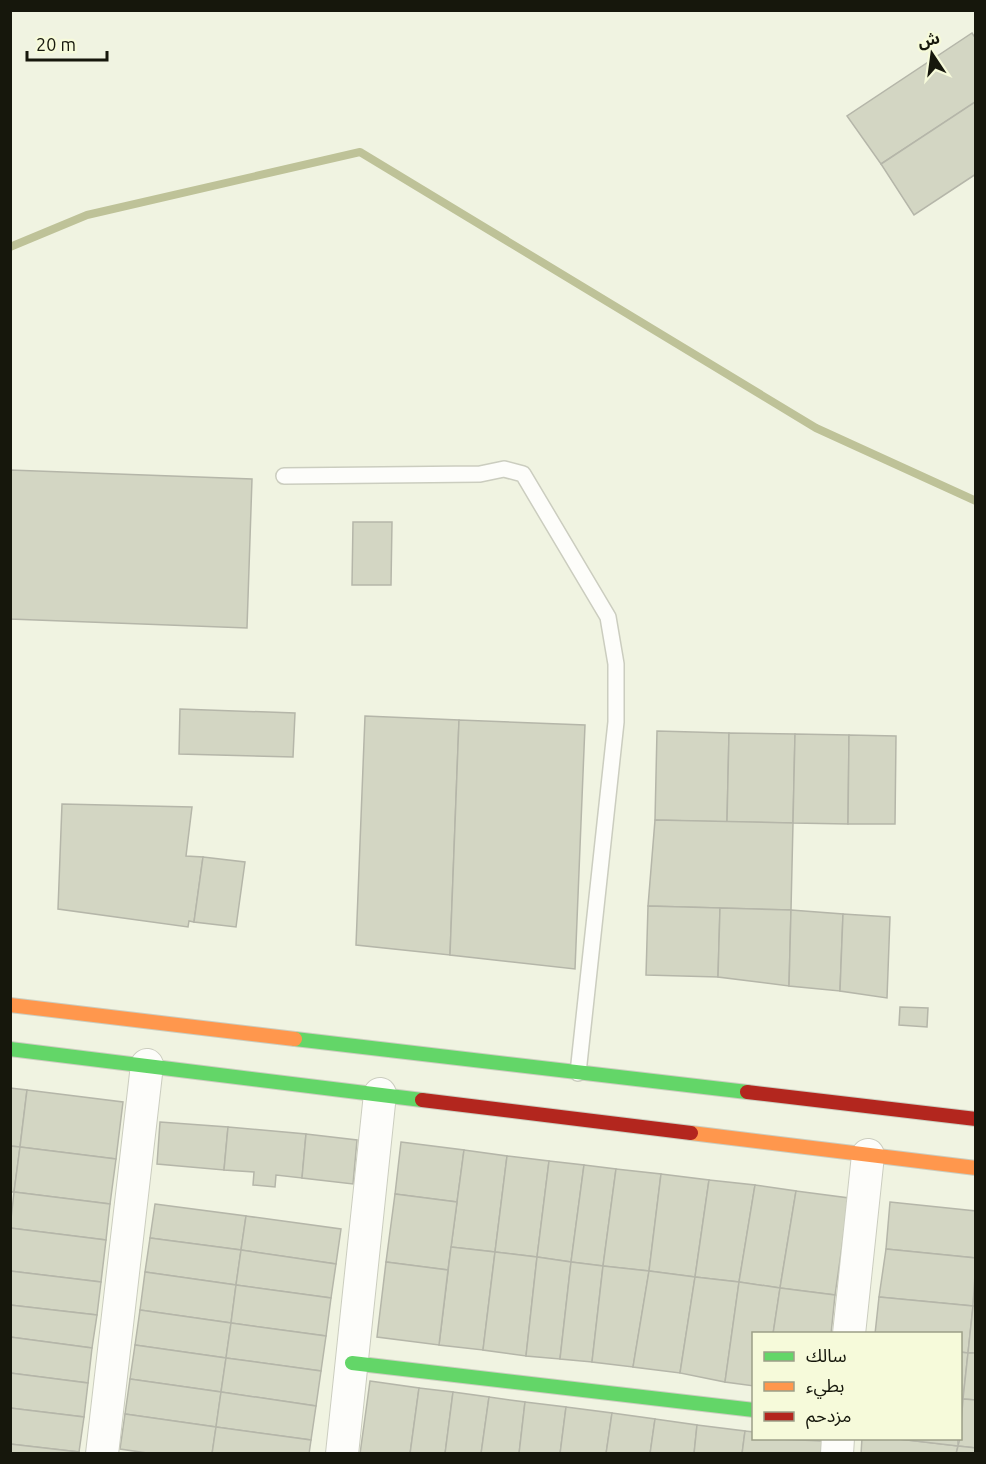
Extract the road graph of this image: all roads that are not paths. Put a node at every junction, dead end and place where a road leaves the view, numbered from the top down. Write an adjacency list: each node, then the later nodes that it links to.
1 (284, 476): 5 (lane)
2 (10, 1005): 5 (street)
3 (10, 1048): 4 (street)
4 (147, 1065): 6 (street); 13 (street)
5 (578, 1073): 7 (street)
6 (380, 1094): 8 (street); 11 (street)
7 (975, 1119)
8 (868, 1155): 9 (street); 10 (street)
9 (975, 1168)
10 (849, 1332)
11 (352, 1363): 12 (street); 14 (street)
12 (752, 1410)
13 (102, 1454)
14 (342, 1454)

